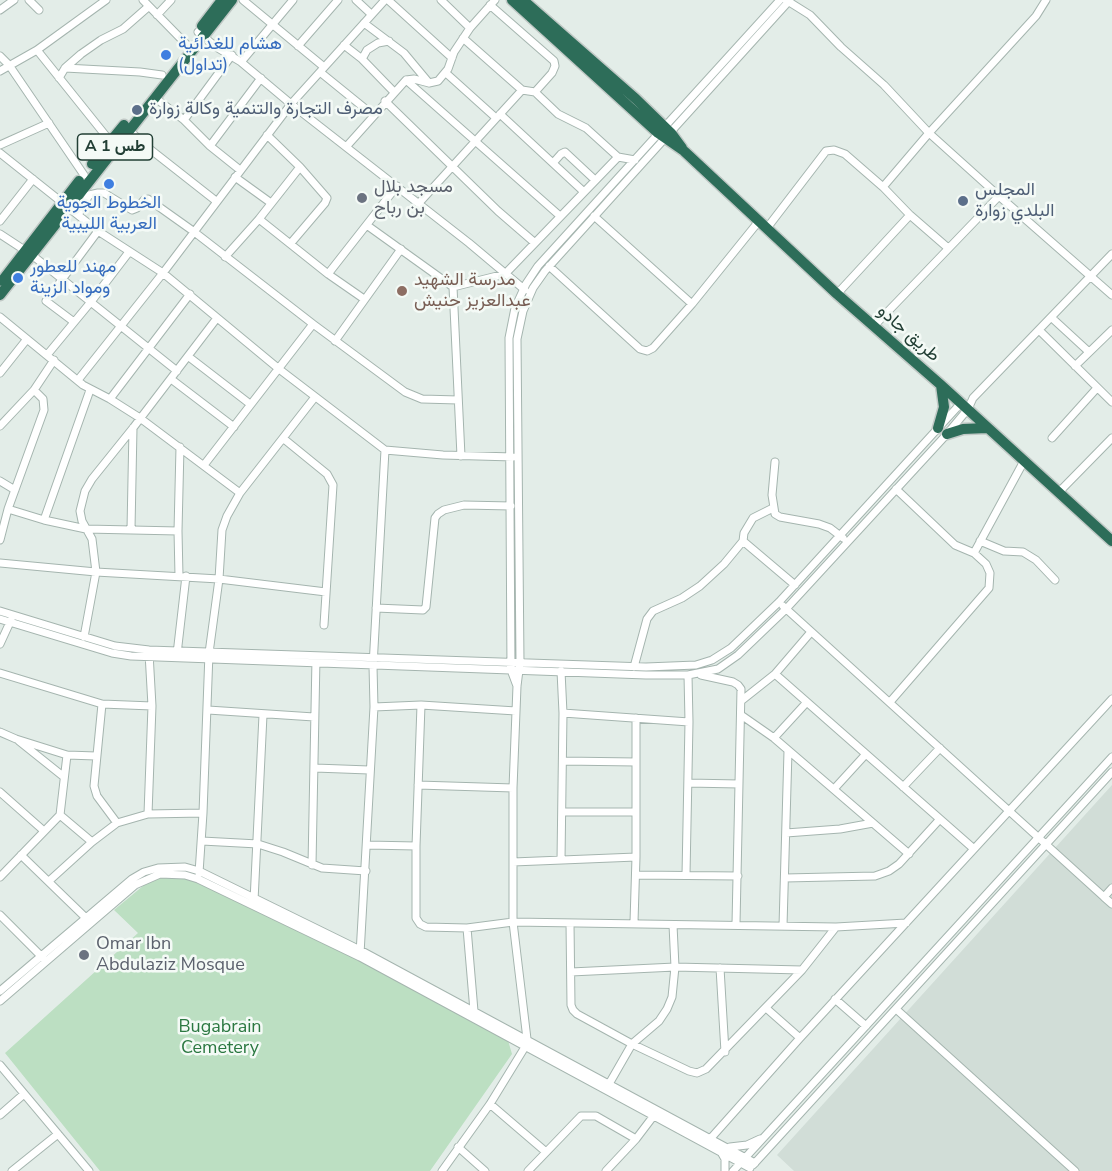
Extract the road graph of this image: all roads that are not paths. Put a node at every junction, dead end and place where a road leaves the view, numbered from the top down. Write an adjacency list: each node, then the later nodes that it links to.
1 (14, 0): 21 (street)
2 (28, 0): 22 (street)
3 (106, 0): 34 (street)
4 (143, 0): 20 (street)
5 (171, 0): 24 (street)
6 (222, 0): 28 (highway, A 1 طس)
7 (232, 0): 28 (highway, A 1 طس)
8 (243, 0): 26 (street)
9 (293, 0): 26 (street)
10 (338, 0): 33 (street)
11 (356, 0): 23 (street)
12 (387, 0): 23 (street); 37 (street)
13 (441, 0): 27 (street)
14 (512, 0): 61 (highway, طريق جادو)
15 (780, 0): 61 (street)
16 (1046, 0): 62 (street)
17 (527, 1): 61 (highway, طريق جادو)
18 (788, 1): 61 (street); 62 (street)
19 (493, 2): 27 (street); 52 (street)
20 (148, 7): 24 (street); 41 (street)
21 (0, 10)
22 (39, 10)
23 (371, 14): 25 (street)
24 (157, 15): 31 (street)
25 (364, 23): 30 (street); 32 (street)
26 (273, 25): 33 (street); 39 (street)
27 (470, 28): 29 (street)
28 (200, 35): 31 (highway, A 1 طس); 35 (street); 53 (highway, A 1 طس)
29 (463, 38): 37 (street); 50 (street)
30 (389, 41): 38 (street); 49 (street)
31 (188, 45): 45 (highway, A 1 طس)
32 (344, 45): 38 (street); 42 (street)
33 (298, 46): 42 (street)
34 (37, 50): 40 (street); 46 (street)
35 (232, 55): 39 (street); 58 (street)
36 (0, 56): 40 (street)
37 (452, 58): 44 (street)
38 (362, 59): 51 (street)
39 (241, 62): 47 (street)
40 (9, 65): 43 (street); 59 (street)
41 (65, 68): 45 (street); 46 (street)
42 (322, 69): 55 (street); 56 (street)
43 (0, 71)
44 (446, 73): 49 (street); 57 (street)
45 (162, 75): 64 (highway, A 1 طس)
46 (59, 78): 64 (street)
47 (261, 78): 55 (street); 67 (street)
48 (406, 80): 49 (street); 51 (street); 65 (street)
49 (429, 83)
50 (522, 90): 52 (street); 57 (street)
51 (394, 92): 54 (street)
52 (535, 92): 70 (street)
53 (153, 97): 58 (street); 60 (highway, A 1 طس)
54 (385, 101): 56 (street); 74 (street)
55 (291, 104): 63 (street); 68 (street)
56 (373, 115): 68 (street)
57 (498, 116): 65 (street); 72 (street)
58 (184, 120): 67 (street)
59 (49, 123): 66 (street); 76 (street)
60 (129, 130): 84 (street); 86 (highway, A 1 طس)
61 (664, 133): 71 (street); 91 (street); 94 (highway, طريق جادو)
62 (929, 133): 81 (street); 83 (street)
63 (267, 135): 73 (street); 75 (street)
64 (110, 141): 76 (highway, A 1 طس)
65 (476, 142): 74 (street); 90 (street)
66 (0, 145)
67 (210, 146): 75 (street)
68 (346, 147): 80 (street)
69 (0, 153): 78 (street)
70 (618, 157): 71 (street); 79 (street)
71 (635, 160): 115 (street)
72 (553, 163): 79 (street); 82 (street)
73 (300, 166): 87 (street); 99 (street)
74 (453, 166): 85 (street); 100 (street)
75 (240, 170): 77 (street)
76 (84, 175): 86 (highway, A 1 طس)
77 (235, 177): 84 (street); 87 (street)
78 (33, 179): 86 (street); 93 (street)
79 (595, 180): 82 (street)
80 (397, 186): 85 (street); 95 (street)
81 (883, 187): 89 (street); 94 (street)
82 (584, 192): 90 (street)
83 (999, 196): 101 (street); 111 (street)
84 (216, 201): 97 (street)
85 (419, 203): 110 (street)
86 (65, 204): 88 (street); 104 (highway, A 1 طس)
87 (271, 204): 92 (street)
88 (78, 215): 96 (street); 97 (street)
89 (910, 215): 101 (street); 118 (street)
90 (560, 216): 100 (street)
91 (594, 216): 107 (street); 123 (street)
92 (259, 219): 99 (street); 106 (street)
93 (0, 221)
94 (763, 225): 118 (highway, طريق جادو); 123 (street)
95 (368, 226): 102 (street); 109 (street)
96 (98, 231): 103 (street); 112 (street)
97 (193, 231): 106 (street); 108 (street)
98 (0, 234): 104 (street)
99 (291, 243): 109 (street)
100 (535, 243): 110 (street)
101 (948, 248): 130 (street)
102 (401, 249): 114 (street); 121 (street)
103 (129, 252): 108 (street); 122 (street)
104 (28, 253): 112 (street); 113 (highway, A 1 طس); 119 (highway, A 1 طس)
105 (1112, 254): 111 (street)
106 (225, 257): 128 (street)
107 (549, 266): 117 (street); 123 (street)
108 (163, 273): 116 (street); 129 (street)
109 (328, 274): 121 (street)
110 (505, 274): 114 (street); 115 (street)
111 (1092, 275): 120 (street); 126 (street)
112 (63, 280): 122 (street); 127 (street)
113 (0, 284)
114 (453, 287): 152 (street)
115 (524, 289): 117 (street); 168 (street)
116 (190, 294): 125 (street); 135 (street)
117 (530, 294): 168 (street)
118 (837, 294): 130 (highway, طريق جادو)
119 (0, 295)
120 (1112, 295)
121 (364, 299): 134 (street)
122 (90, 303): 127 (street); 129 (street)
123 (693, 304)
124 (0, 317): 133 (street)
125 (217, 318): 138 (street); 141 (street)
126 (1052, 318): 131 (street); 136 (street)
127 (75, 322): 137 (street)
128 (313, 324): 134 (street); 141 (street)
129 (121, 327): 135 (street); 145 (street)
130 (873, 327): 146 (highway, طريق جادو)
131 (1039, 330): 140 (street); 155 (street)
132 (1112, 330): 136 (street)
133 (27, 339): 137 (street); 143 (street)
134 (335, 340): 152 (street)
135 (148, 350): 142 (street); 151 (street)
136 (1089, 352): 140 (street)
137 (47, 355): 139 (street)
138 (189, 357): 142 (street); 154 (street)
139 (54, 360): 145 (street); 148 (street)
140 (1075, 366): 147 (street)
141 (279, 369): 150 (street); 154 (street)
142 (177, 371): 144 (street)
143 (0, 373)
144 (171, 379): 156 (street); 158 (street)
145 (78, 380): 149 (street)
146 (941, 385): 155 (highway, طريق جادو); 161 (highway)
147 (1097, 388): 153 (street); 162 (street)
148 (33, 390): 157 (street); 174 (street)
149 (90, 390): 151 (street); 180 (street)
150 (315, 397): 164 (street); 166 (street)
151 (110, 399): 156 (street)
152 (458, 400): 167 (street)
153 (1112, 402)
154 (250, 404): 158 (street)
155 (964, 406): 160 (highway, طريق جادو); 161 (street)
156 (140, 418): 159 (street); 165 (street)
157 (0, 426)
158 (234, 427): 171 (street)
159 (133, 428): 181 (street); 182 (street)
160 (987, 428): 161 (highway); 169 (highway, طريق جادو)
161 (943, 431): 173 (street); 185 (street)
162 (1052, 438)
163 (1112, 438): 175 (street)
164 (284, 439): 176 (street); 198 (street)
165 (180, 447): 171 (street); 184 (street)
166 (385, 450): 167 (street); 200 (street)
167 (461, 456): 168 (street)
168 (515, 457): 177 (street); 214 (street)
169 (1024, 460): 175 (highway, طريق جادو); 188 (street)
170 (775, 462): 178 (street)
171 (204, 465): 176 (street)
172 (0, 481): 174 (street)
173 (896, 489): 190 (street); 191 (street)
174 (15, 490): 179 (street)
175 (1059, 492): 189 (highway, طريق جادو)
176 (240, 493): 195 (street)
177 (511, 506): 200 (street); 214 (street)
178 (773, 508): 185 (street); 187 (street)
179 (8, 509): 180 (street); 183 (street)
180 (44, 520): 181 (street)
181 (86, 529): 182 (street); 193 (street)
182 (131, 530): 184 (street)
183 (2, 531): 186 (street)
184 (178, 531): 194 (street)
185 (840, 536): 190 (street); 197 (street)
186 (0, 540)
187 (743, 541): 197 (street); 215 (street)
188 (980, 541): 191 (street); 196 (street)
189 (1112, 541)
190 (847, 542): 201 (street)
191 (974, 553): 224 (street)
192 (0, 563): 193 (street)
193 (96, 572): 194 (street); 207 (street)
194 (182, 576): 195 (street); 210 (street)
195 (219, 579): 198 (street); 211 (street)
196 (1055, 580)
197 (795, 585): 199 (street)
198 (326, 592): 205 (street)
199 (779, 602): 201 (street); 215 (street)
200 (376, 608): 213 (street)
201 (786, 609): 206 (street); 218 (street)
202 (0, 611): 203 (street)
203 (11, 618): 204 (street); 207 (street); 208 (street); 209 (street)
204 (0, 619)
205 (324, 625)
206 (812, 632): 219 (street); 224 (street)
207 (84, 637): 209 (street)
208 (0, 644)
209 (149, 654): 210 (street); 226 (street)
210 (177, 654): 211 (street)
211 (209, 655): 212 (street); 229 (street)
212 (316, 659): 213 (street); 234 (street)
213 (374, 662): 214 (street); 228 (street)
214 (515, 666): 215 (street); 216 (street); 230 (street)
215 (634, 667)
216 (561, 671): 220 (street); 231 (street)
217 (0, 673): 225 (street)
218 (698, 674): 220 (street); 222 (street)
219 (775, 674): 222 (street); 223 (street)
220 (688, 675): 236 (street)
221 (1112, 699): 259 (street)
222 (741, 701): 233 (street)
223 (807, 702): 238 (street); 242 (street)
224 (890, 702): 240 (street)
225 (102, 704): 226 (street); 244 (street)
226 (152, 705): 263 (street)
227 (421, 705): 228 (street); 230 (street); 254 (street)
228 (374, 708): 249 (street)
229 (208, 710): 232 (street); 262 (street)
230 (516, 711): 256 (street)
231 (563, 713): 235 (street); 246 (street)
232 (262, 715): 234 (street); 273 (street)
233 (741, 715): 238 (street); 253 (street)
234 (314, 717): 248 (street)
235 (636, 718): 236 (street); 247 (street)
236 (689, 722): 252 (street)
237 (0, 732): 239 (street)
238 (774, 738): 241 (street)
239 (16, 739): 243 (street); 251 (street)
240 (939, 748): 255 (street); 259 (street)
241 (788, 751): 257 (street); 269 (street)
242 (866, 754): 255 (street); 257 (street)
243 (67, 755): 244 (street); 251 (street)
244 (96, 756): 266 (street)
245 (1112, 757): 270 (street)
246 (563, 761): 247 (street); 260 (street)
247 (636, 762): 261 (street)
248 (315, 768): 249 (street); 283 (street)
249 (369, 770): 275 (street)
250 (1112, 772): 274 (street)
251 (64, 777): 264 (street)
252 (688, 783): 253 (street); 287 (street)
253 (739, 784): 288 (street)
254 (418, 785): 256 (street); 276 (street)
255 (903, 787): 265 (street)
256 (513, 788): 282 (street)
257 (834, 789): 267 (street)
258 (0, 792): 268 (street)
259 (1010, 811): 270 (street); 277 (street)
260 (562, 812): 261 (street); 281 (street)
261 (636, 812): 280 (street)
262 (203, 813): 263 (street); 271 (street)
263 (148, 814): 266 (street)
264 (60, 815): 268 (street); 272 (street)
265 (940, 819): 277 (street); 278 (street)
266 (117, 823): 272 (street)
267 (873, 824): 269 (street); 278 (street)
268 (44, 831): 279 (street)
269 (786, 834): 290 (street)
270 (1038, 837): 274 (street); 319 (street)
271 (201, 841): 273 (street); 285 (street)
272 (92, 842): 291 (street)
273 (258, 844): 283 (street); 294 (street)
274 (1046, 844): 293 (street); 317 (street)
275 (367, 845): 276 (street); 284 (street)
276 (416, 846): 306 (street)
277 (974, 849): 301 (street)
278 (909, 854): 290 (street)
279 (21, 855): 289 (street); 291 (street)
280 (636, 857): 281 (street); 286 (street)
281 (561, 860): 282 (street)
282 (513, 862): 298 (street)
283 (312, 865): 284 (street)
284 (366, 871): 307 (street)
285 (198, 875): 294 (street); 297 (street)
286 (636, 875): 287 (street); 299 (street)
287 (686, 875): 288 (street)
288 (738, 876): 302 (street)
289 (0, 877)
290 (784, 878): 304 (street)
291 (49, 881): 297 (street)
292 (1112, 888): 293 (street)
293 (1104, 897): 295 (street)
294 (254, 902): 307 (street)
295 (1112, 904)
296 (0, 915): 308 (street)
297 (89, 920): 308 (street)
298 (513, 922): 300 (street); 306 (street); 321 (street)
299 (634, 922): 300 (street); 303 (street)
300 (570, 923): 312 (street)
301 (906, 923): 305 (street); 314 (street)
302 (736, 924): 303 (street); 304 (street)
303 (673, 925): 309 (street)
304 (783, 926): 305 (street)
305 (836, 927): 311 (street)
306 (467, 928): 318 (street)
307 (360, 954): 318 (street); 323 (street)
308 (43, 959): 313 (street); 315 (street)
309 (675, 967): 310 (street); 312 (street); 322 (street)
310 (720, 968): 311 (street); 324 (street)
311 (802, 970): 316 (street)
312 (571, 972): 322 (street)
313 (0, 991)
314 (835, 999): 319 (street); 320 (street)
315 (0, 1000)
316 (766, 1008): 320 (street); 324 (street)
317 (896, 1009): 339 (street); 348 (street)
318 (474, 1011): 321 (street)
319 (866, 1026): 332 (street)
320 (800, 1038): 333 (street)
321 (527, 1039): 323 (street); 326 (street)
322 (632, 1044): 324 (street); 326 (street)
323 (525, 1047): 328 (street); 329 (street)
324 (724, 1052)
325 (0, 1065): 327 (street)
326 (609, 1084): 329 (street)
327 (24, 1095): 330 (street); 331 (street)
328 (490, 1104): 335 (street); 337 (street)
329 (656, 1113): 333 (street); 334 (street); 336 (street)
330 (0, 1115)
331 (58, 1134): 340 (street); 341 (street)
332 (765, 1137): 336 (street); 338 (street)
333 (711, 1138): 336 (street)
334 (636, 1139): 337 (street); 345 (street)
335 (458, 1147): 342 (street); 343 (street)
336 (723, 1149): 338 (street); 346 (street)
337 (546, 1152): 344 (street)
338 (744, 1160): 339 (street); 347 (street)
339 (750, 1167)
340 (86, 1170)
341 (12, 1171)
342 (442, 1171)
343 (485, 1171)
344 (528, 1171)
345 (606, 1171)
346 (725, 1171)
347 (733, 1171)
348 (1075, 1171)

